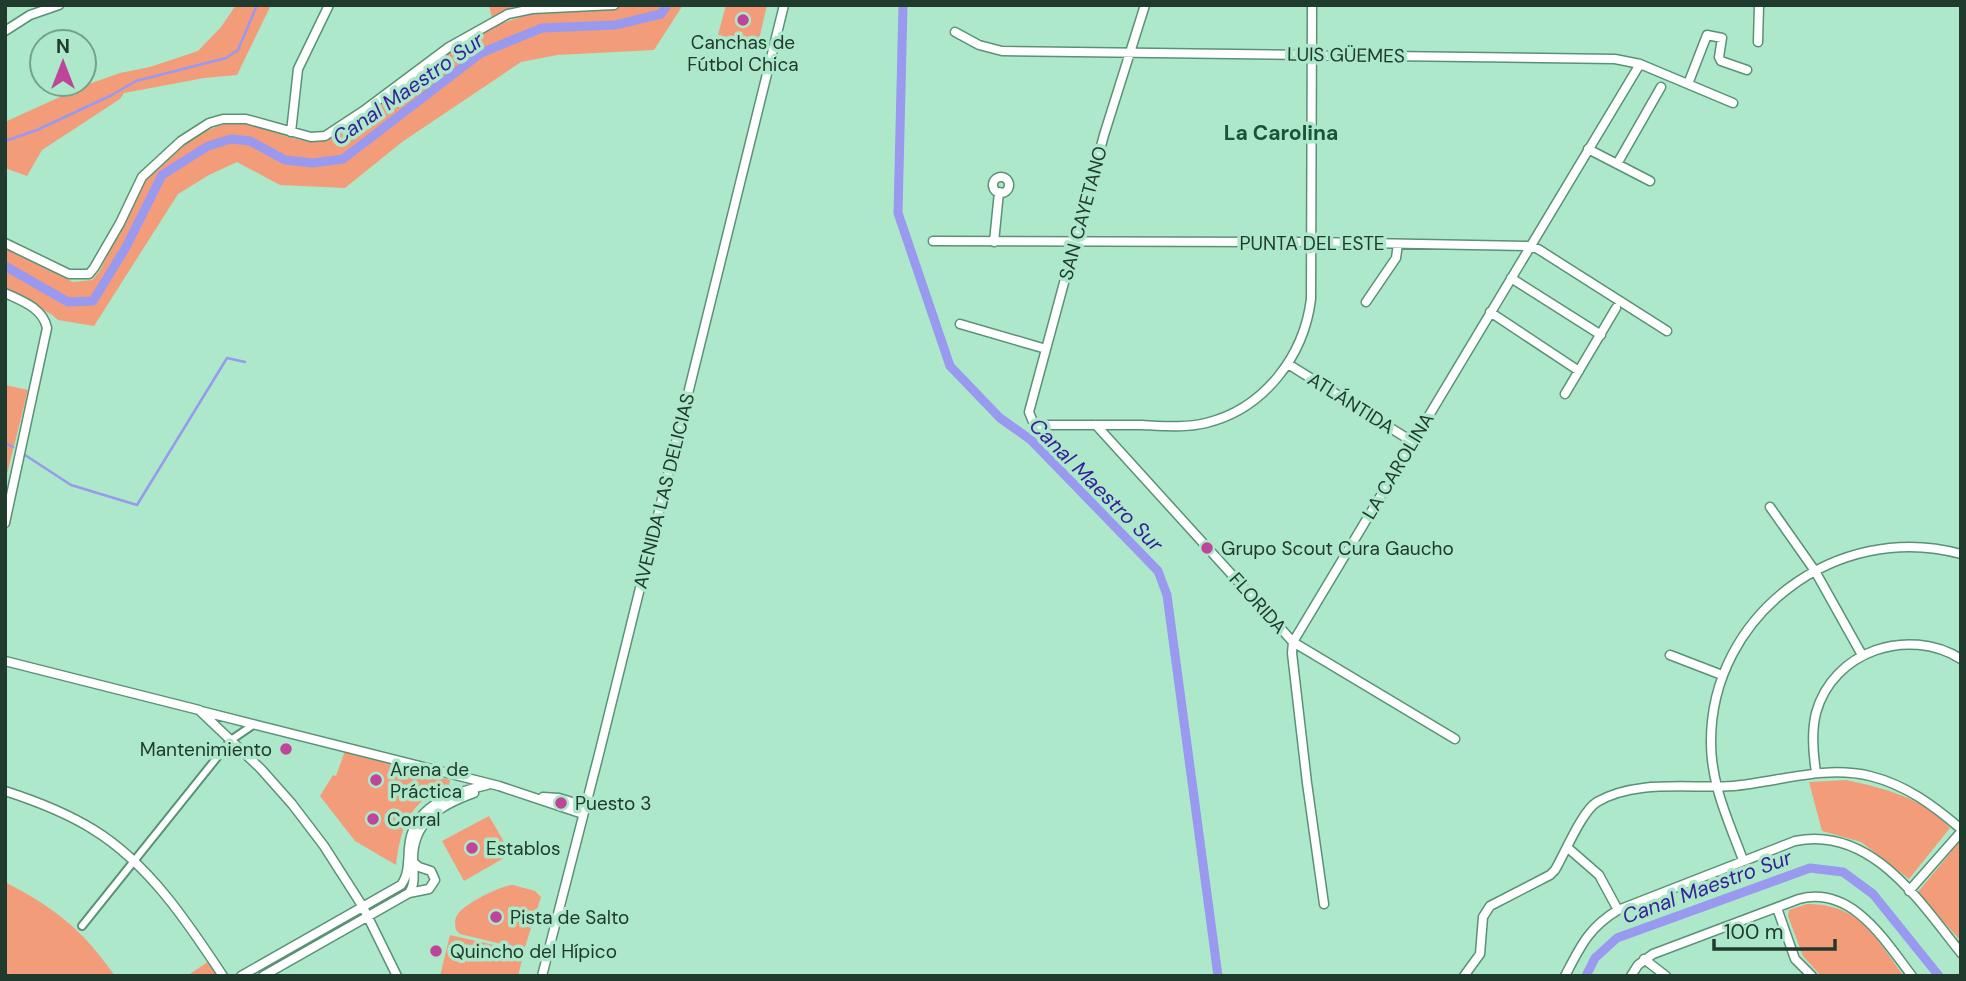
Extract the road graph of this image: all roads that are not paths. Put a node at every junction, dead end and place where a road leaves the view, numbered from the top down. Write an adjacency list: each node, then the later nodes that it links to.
1 (27, 5): 9 (street)
2 (59, 5): 9 (street)
3 (329, 5): 20 (street)
4 (614, 5): 20 (street)
5 (784, 5): 65 (street, AVENIDA LAS DELICIAS)
6 (1145, 5): 13 (street, SAN CAYETANO)
7 (1312, 5): 14 (street)
8 (1759, 5): 12 (street)
9 (30, 15): 10 (street)
10 (5, 31)
11 (955, 32): 13 (street, LUIS GÜEMES)
12 (1758, 42)
13 (1130, 53): 14 (street, LUIS GÜEMES); 27 (street, SAN CAYETANO)
14 (1313, 55): 15 (street, LUIS GÜEMES); 29 (street)
15 (1640, 64): 17 (street, LUIS GÜEMES); 21 (street, LA CAROLINA)
16 (1747, 70): 17 (street)
17 (1688, 84): 19 (street, LUIS GÜEMES)
18 (1661, 87): 22 (street)
19 (1733, 103)
20 (291, 132): 28 (street)
21 (1588, 149): 22 (street); 31 (street, LA CAROLINA)
22 (1617, 164): 23 (street)
23 (1650, 181)
24 (999, 192): 26 (street)
25 (933, 242): 26 (street, PUNTA DEL ESTE)
26 (994, 242): 27 (street, PUNTA DEL ESTE)
27 (1074, 242): 29 (street, PUNTA DEL ESTE); 40 (street, SAN CAYETANO)
28 (5, 243)
29 (1313, 243): 30 (street, PUNTA DEL ESTE); 41 (street)
30 (1398, 244): 31 (street, PUNTA DEL ESTE); 34 (street)
31 (1529, 246): 32 (street, LA CAROLINA); 38 (street, PUNTA DEL ESTE)
32 (1511, 278): 36 (street, LA CAROLINA); 39 (street)
33 (5, 293): 47 (street)
34 (1366, 302)
35 (1616, 308): 39 (street)
36 (1490, 312): 42 (street); 45 (street, LA CAROLINA)
37 (960, 324): 40 (street)
38 (1667, 331)
39 (1601, 335): 42 (street)
40 (1046, 349): 44 (street, SAN CAYETANO)
41 (1288, 364): 44 (street); 45 (street, ATLÁNTIDA)
42 (1579, 371): 43 (street)
43 (1565, 394)
44 (1096, 425): 51 (street, FLORIDA)
45 (1413, 442): 51 (street, LA CAROLINA)
46 (1770, 507): 50 (street)
47 (6, 515): 48 (street)
48 (5, 523)
49 (1961, 554): 50 (street)
50 (1815, 571): 53 (street); 56 (street)
51 (1293, 642): 60 (street, FLORIDA); 76 (street)
52 (1670, 654): 56 (street)
53 (1862, 655): 54 (street); 61 (street)
54 (1961, 659)
55 (5, 661): 57 (street)
56 (1722, 675): 63 (street)
57 (199, 710): 58 (street); 59 (street)
58 (253, 725): 59 (street); 62 (street)
59 (231, 740): 68 (street); 77 (street)
60 (1455, 740)
61 (1816, 772): 63 (street); 66 (street)
62 (494, 785): 65 (street); 69 (street)
63 (1716, 786): 67 (street); 70 (street)
64 (5, 791): 68 (street)
65 (584, 810): 88 (street, AVENIDA LAS DELICIAS)
66 (1961, 830): 74 (street)
67 (1568, 848): 79 (street); 89 (street)
68 (133, 860): 81 (street); 84 (street)
69 (410, 860): 71 (street); 72 (street)
70 (1743, 860): 74 (street); 79 (street)
71 (415, 874): 72 (street); 73 (street); 73 (street); 75 (street)
72 (403, 882): 77 (street)
73 (421, 890): 75 (street)
74 (1909, 891): 82 (street)
75 (409, 893): 80 (street)
76 (1324, 904)
77 (363, 907): 80 (street); 85 (street)
78 (1777, 908): 83 (street); 93 (street); 94 (street)
79 (1618, 909): 90 (street)
80 (369, 917): 86 (street); 87 (street)
81 (82, 926)
82 (1961, 953)
83 (1644, 959): 91 (street); 92 (street)
84 (223, 976)
85 (241, 976)
86 (263, 976)
87 (397, 976)
88 (542, 976)
89 (1464, 976)
90 (1565, 976)
91 (1631, 976)
92 (1666, 976)
93 (1812, 976)
94 (1912, 976)

